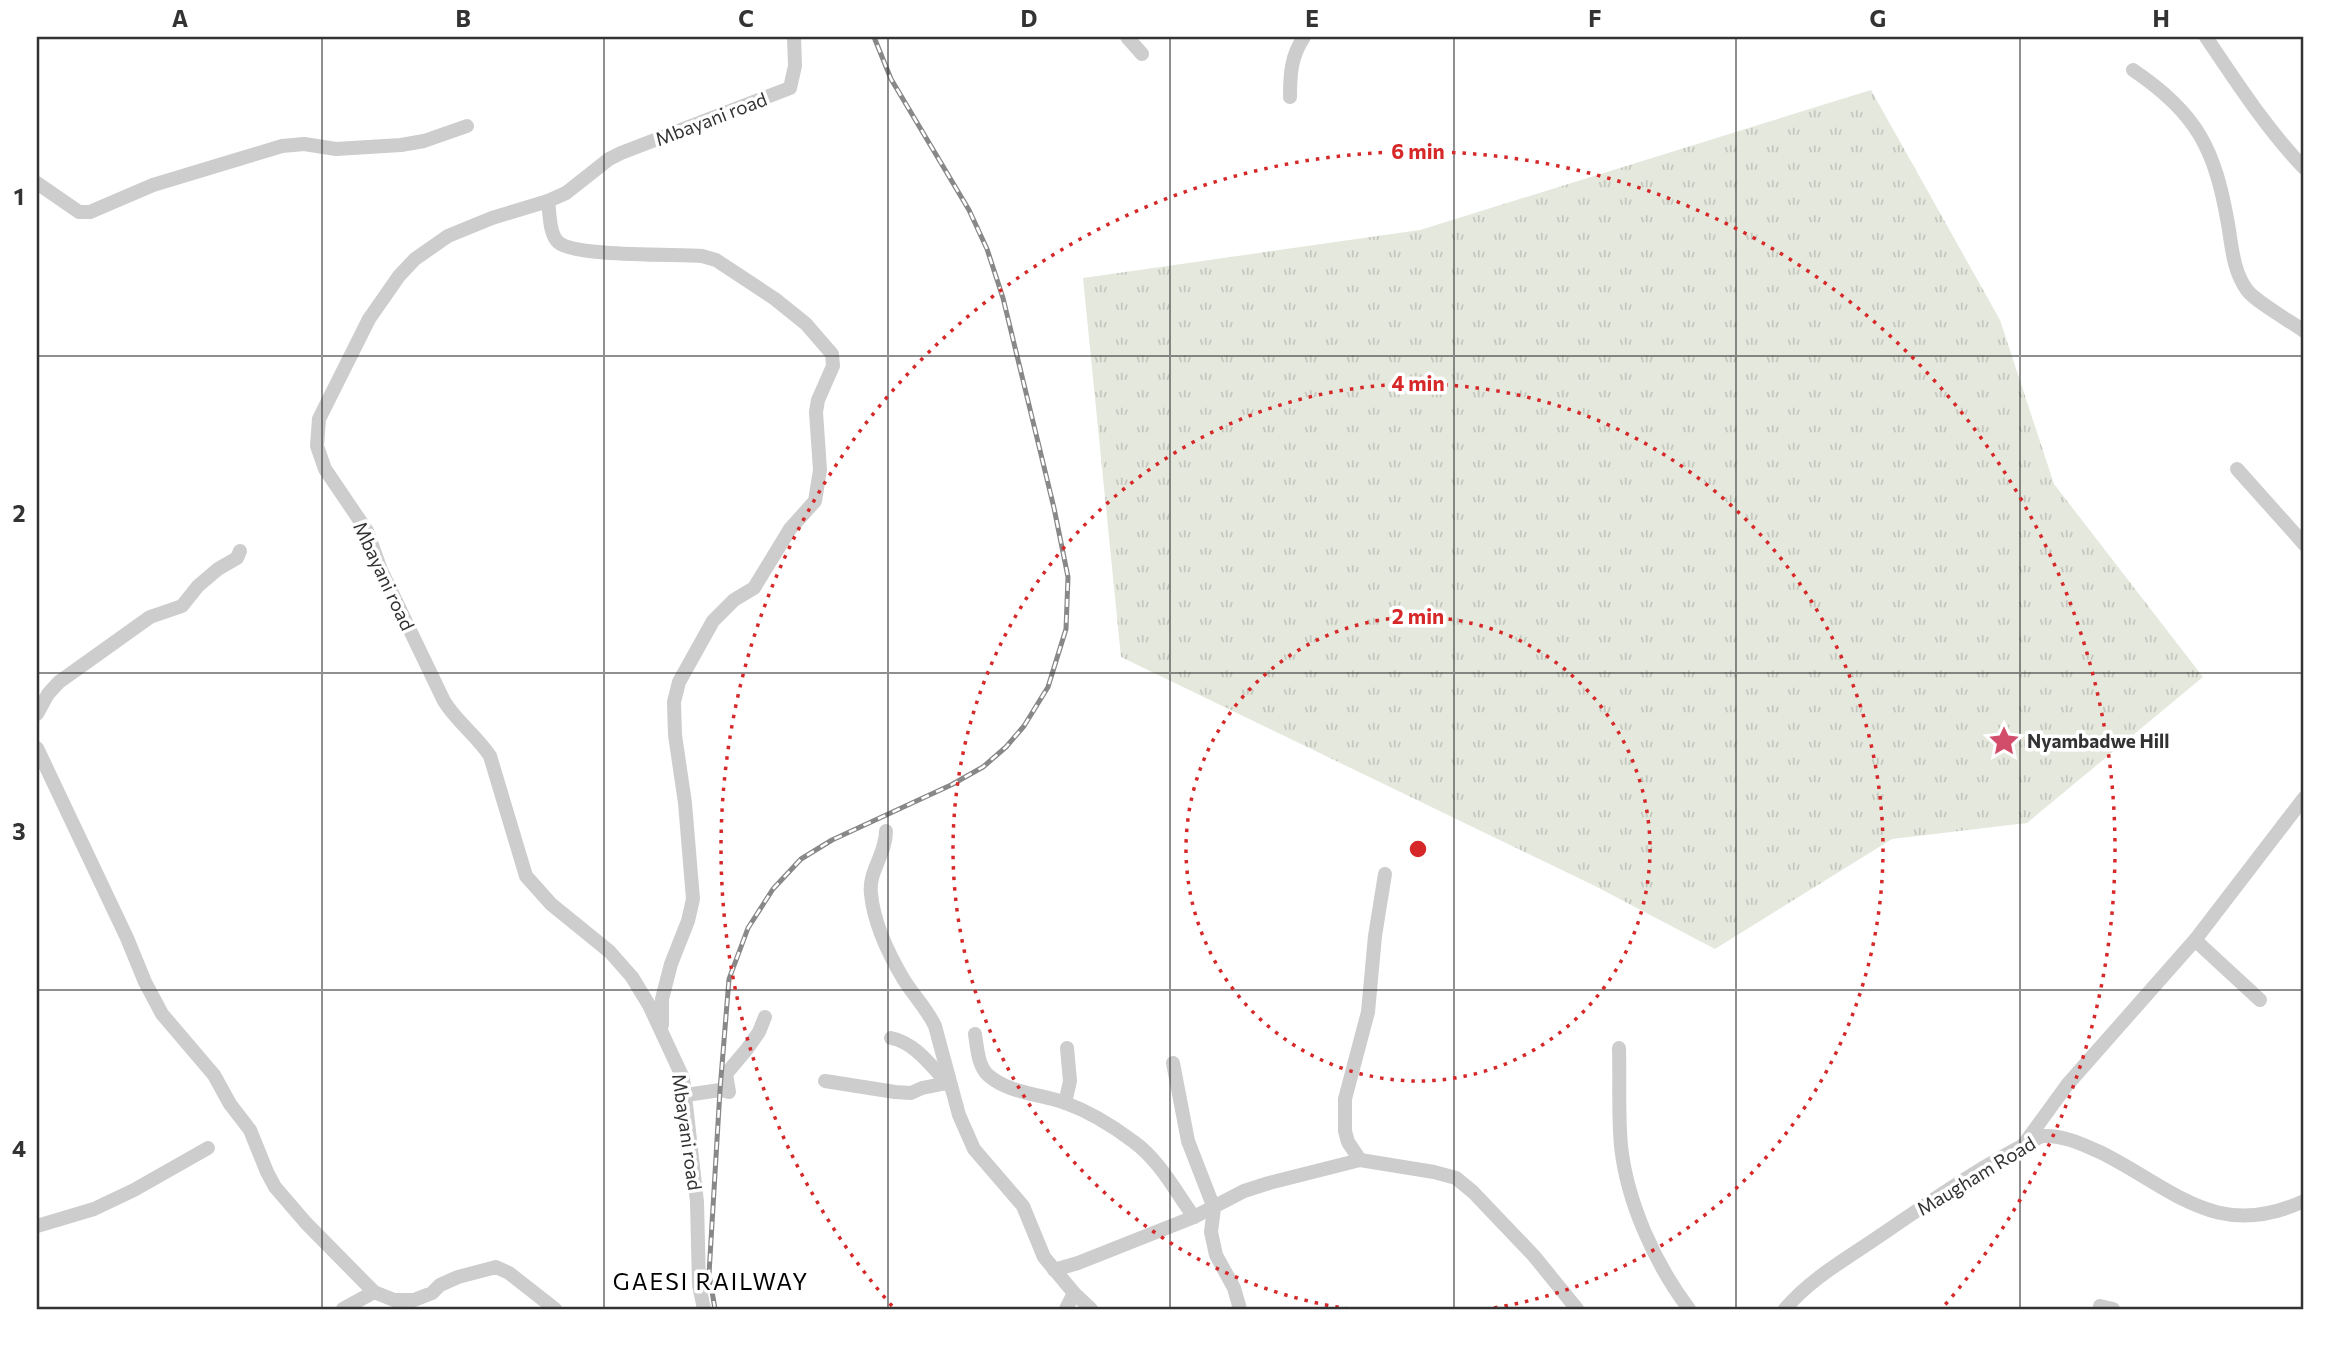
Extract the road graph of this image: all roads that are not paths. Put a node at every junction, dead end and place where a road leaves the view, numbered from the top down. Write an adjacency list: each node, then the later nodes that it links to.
1 (794, 37): 11 (street, Mbayani road)
2 (1127, 37): 5 (street)
3 (1304, 37): 7 (street)
4 (2206, 37): 9 (street)
5 (1142, 54)
6 (2133, 70): 12 (street)
7 (1290, 97)
8 (467, 126): 10 (street)
9 (2304, 168)
10 (37, 183)
11 (548, 201): 24 (street, Mbayani road); 24 (street)
12 (2304, 331)
13 (2237, 468): 14 (street)
14 (2304, 544)
15 (240, 551): 16 (street)
16 (37, 713)
17 (37, 748): 42 (street)
18 (2304, 798): 21 (street)
19 (886, 831): 31 (street)
20 (1385, 874): 36 (street)
21 (2195, 940): 22 (street); 34 (street)
22 (2260, 1000)
23 (765, 1017): 32 (street)
24 (662, 1033): 32 (street, Mbayani road)
25 (975, 1034): 33 (street)
26 (891, 1038): 31 (street)
27 (1067, 1048): 33 (street)
28 (1619, 1048): 53 (street)
29 (1173, 1063): 38 (street)
30 (825, 1080): 31 (street)
31 (950, 1085): 41 (street)
32 (686, 1095): 48 (street, Mbayani road)
33 (1065, 1103): 39 (street)
34 (2023, 1145): 37 (street, Maugham Road); 54 (street, Maugham Road)
35 (208, 1147): 40 (street)
36 (1360, 1160): 38 (street); 52 (street)
37 (2304, 1201)
38 (1214, 1208): 39 (street); 51 (street)
39 (1194, 1217): 41 (street)
40 (37, 1226)
41 (1054, 1270): 44 (street)
42 (374, 1292): 43 (street); 45 (street)
43 (432, 1293): 46 (street); 47 (street)
44 (1074, 1293): 49 (street); 50 (street)
45 (343, 1309)
46 (418, 1309)
47 (555, 1309)
48 (704, 1309)
49 (1066, 1309)
50 (1091, 1309)
51 (1240, 1309)
52 (1577, 1309)
53 (1689, 1309)
54 (1785, 1309)

